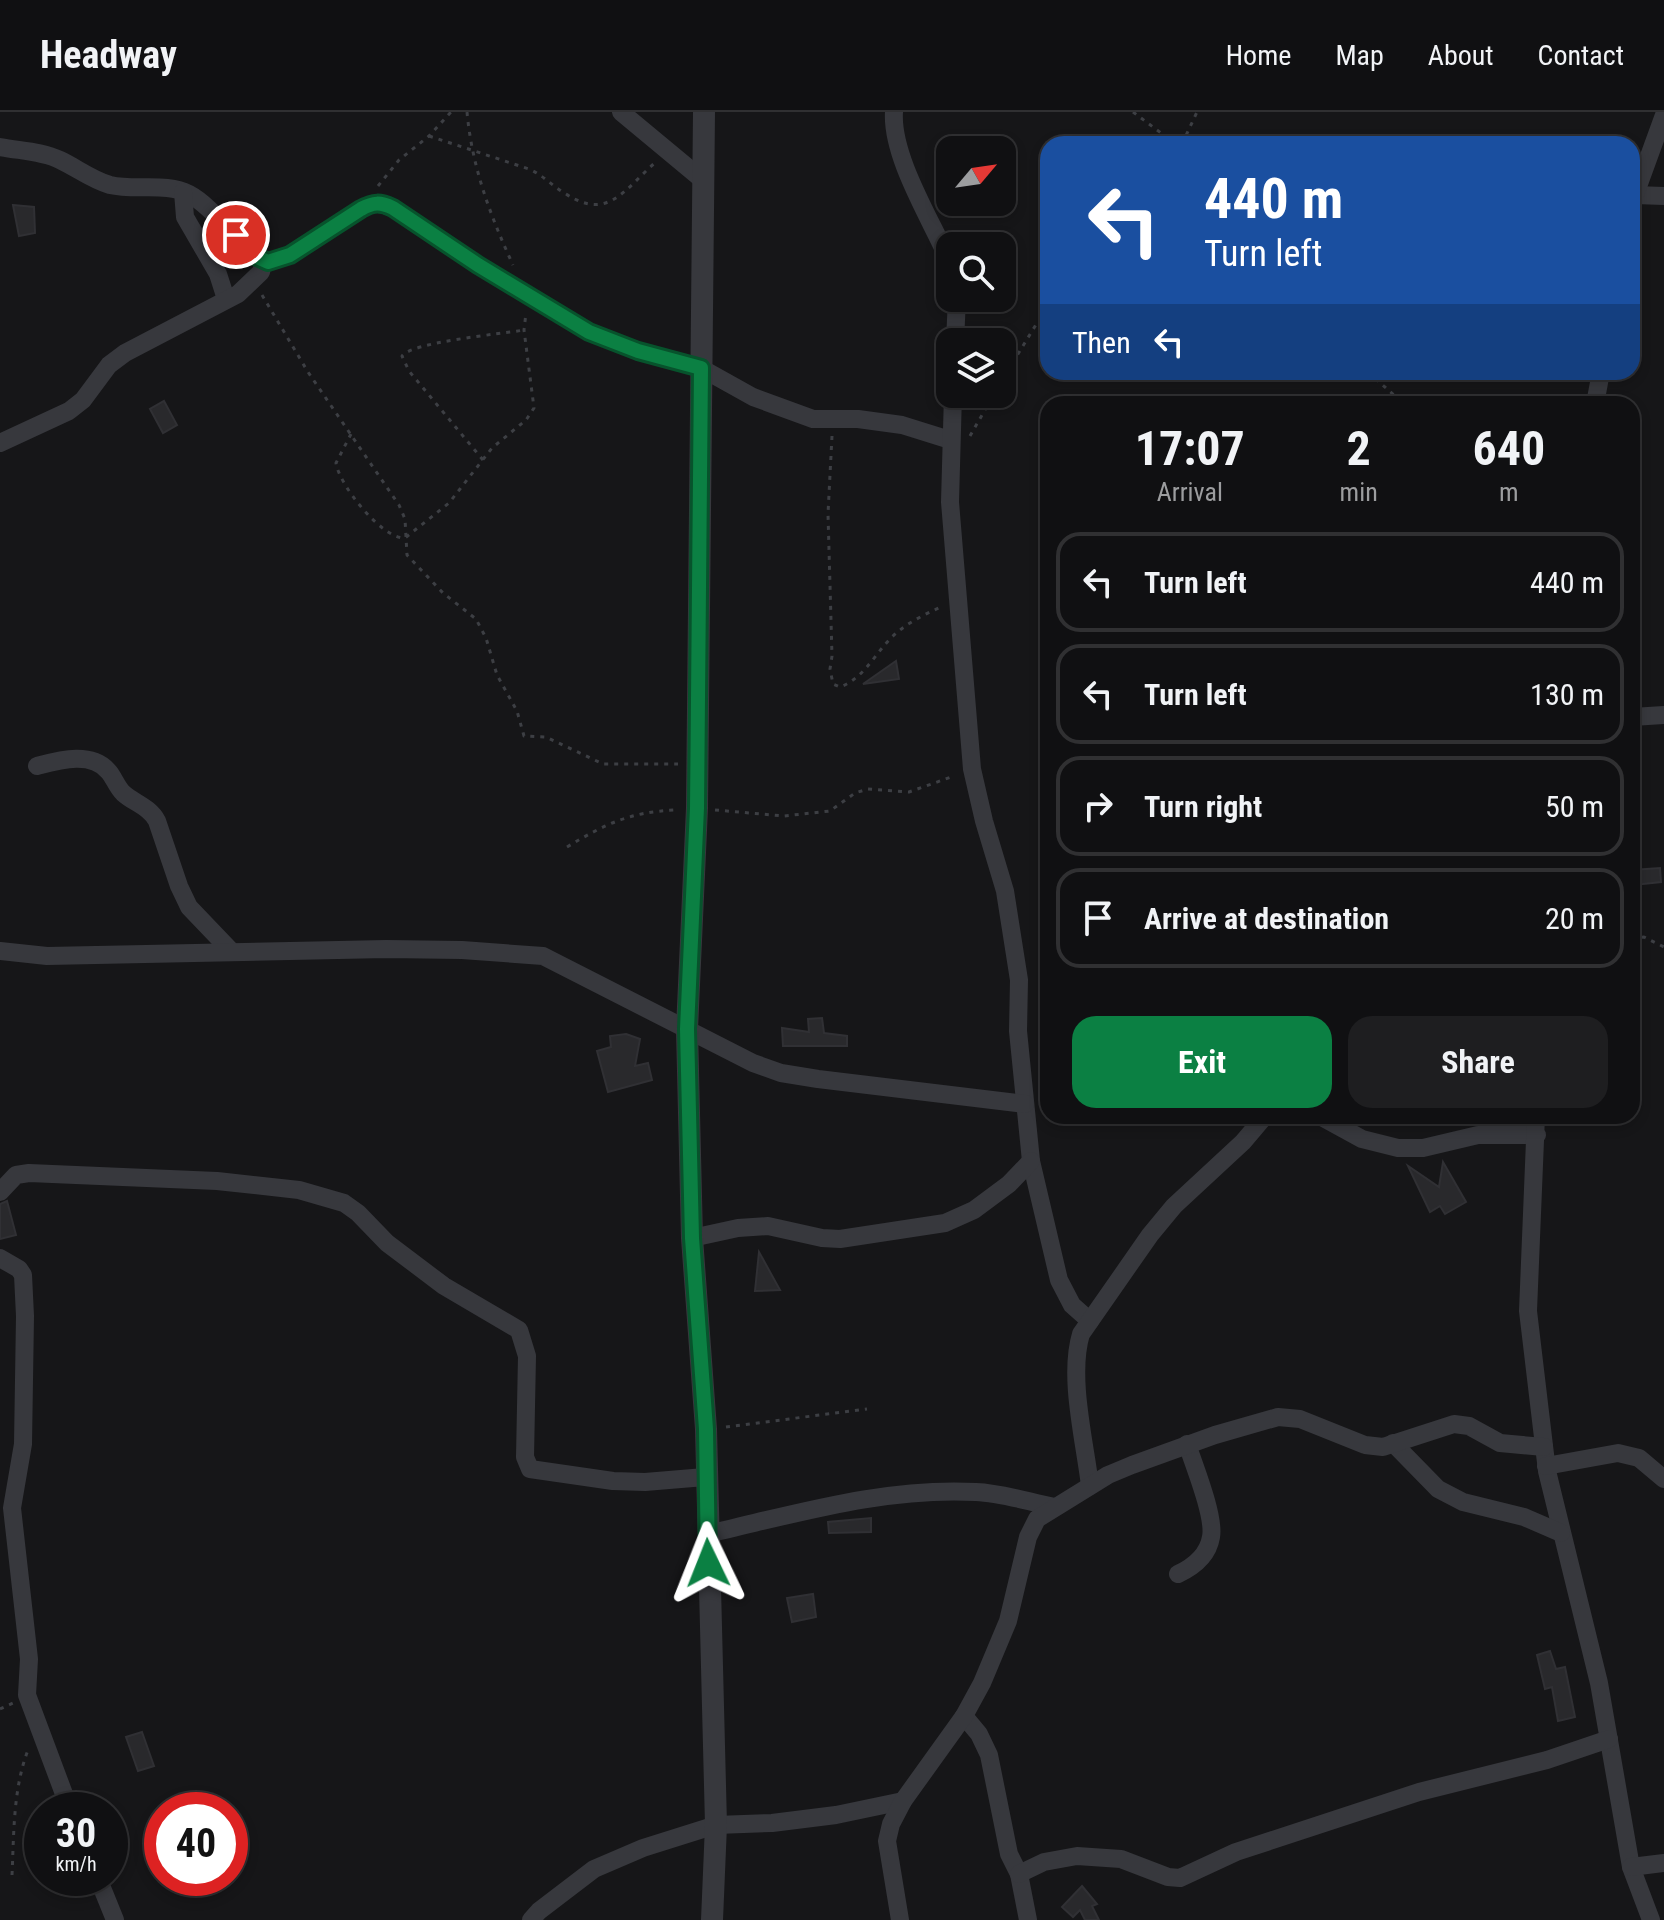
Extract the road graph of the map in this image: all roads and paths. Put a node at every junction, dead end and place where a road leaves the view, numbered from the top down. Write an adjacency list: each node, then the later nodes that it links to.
1 (451, 112): 9 (path)
2 (467, 112): 13 (path)
3 (621, 112): 14 (street)
4 (704, 112): 15 (street)
5 (894, 112): 21 (street)
6 (1133, 112): 10 (path)
7 (1197, 112): 11 (path)
8 (1664, 115): 16 (street)
9 (429, 136): 13 (path); 20 (path)
10 (1165, 136)
11 (1186, 136)
12 (0, 147): 17 (street)
13 (471, 148): 14 (path); 24 (path)
14 (668, 152): 15 (street)
15 (704, 181): 29 (street)
16 (1640, 182)
17 (183, 192): 22 (street); 25 (street)
18 (1664, 196): 19 (street)
19 (1640, 198)
20 (361, 209): 22 (street); 24 (street)
21 (936, 234)
22 (264, 261): 23 (street)
23 (252, 282): 25 (street); 35 (path)
24 (528, 295): 27 (path); 29 (street)
25 (226, 299): 37 (street)
26 (1040, 320): 28 (path)
27 (524, 330): 38 (path); 38 (path)
28 (1016, 357)
29 (701, 368): 34 (street); 43 (street)
30 (1377, 380): 31 (path)
31 (1395, 396)
32 (955, 408): 36 (street)
33 (983, 408): 36 (path)
34 (833, 420): 36 (street); 40 (path)
35 (351, 434): 39 (path); 39 (path)
36 (959, 440): 40 (street)
37 (0, 443)
38 (483, 460): 39 (path)
39 (405, 538): 43 (path)
40 (959, 599): 45 (street)
41 (1664, 715): 42 (street)
42 (1640, 716)
43 (698, 764): 46 (street)
44 (37, 766): 51 (street)
45 (972, 769): 46 (path); 53 (street)
46 (697, 808): 47 (path); 52 (street)
47 (567, 847)
48 (1640, 937): 49 (path)
49 (1664, 947)
50 (0, 951): 51 (street)
51 (232, 952): 52 (street)
52 (687, 1029): 53 (street); 59 (street)
53 (1025, 1104): 57 (street)
54 (1258, 1124): 61 (street)
55 (1335, 1124): 56 (street)
56 (1536, 1125): 66 (street)
57 (1031, 1161): 59 (street); 61 (street)
58 (0, 1192): 67 (street)
59 (692, 1238): 63 (street)
60 (0, 1258): 75 (street)
61 (1090, 1321): 69 (street)
62 (867, 1409): 63 (path)
63 (706, 1429): 67 (street)
64 (1393, 1443): 65 (street); 66 (street); 71 (street)
65 (1187, 1444): 69 (street); 73 (street)
66 (1545, 1457): 68 (street); 71 (street)
67 (705, 1477): 72 (street)
68 (1664, 1479)
69 (1090, 1486): 70 (street)
70 (1055, 1507): 72 (street); 74 (street)
71 (1561, 1533): 76 (street)
72 (707, 1534): 79 (street)
73 (1178, 1574)
74 (964, 1716): 78 (street); 82 (street)
75 (39, 1724): 77 (street); 83 (path)
76 (1609, 1739): 81 (street); 82 (street)
77 (64, 1792)
78 (903, 1801): 79 (street); 88 (street)
79 (716, 1825): 86 (street); 87 (street)
80 (1664, 1863): 81 (street)
81 (1631, 1867): 90 (street)
82 (1019, 1874): 89 (street)
83 (12, 1875)
84 (105, 1896): 85 (street)
85 (115, 1920)
86 (531, 1920)
87 (712, 1920)
88 (900, 1920)
89 (1028, 1920)
90 (1651, 1920)

